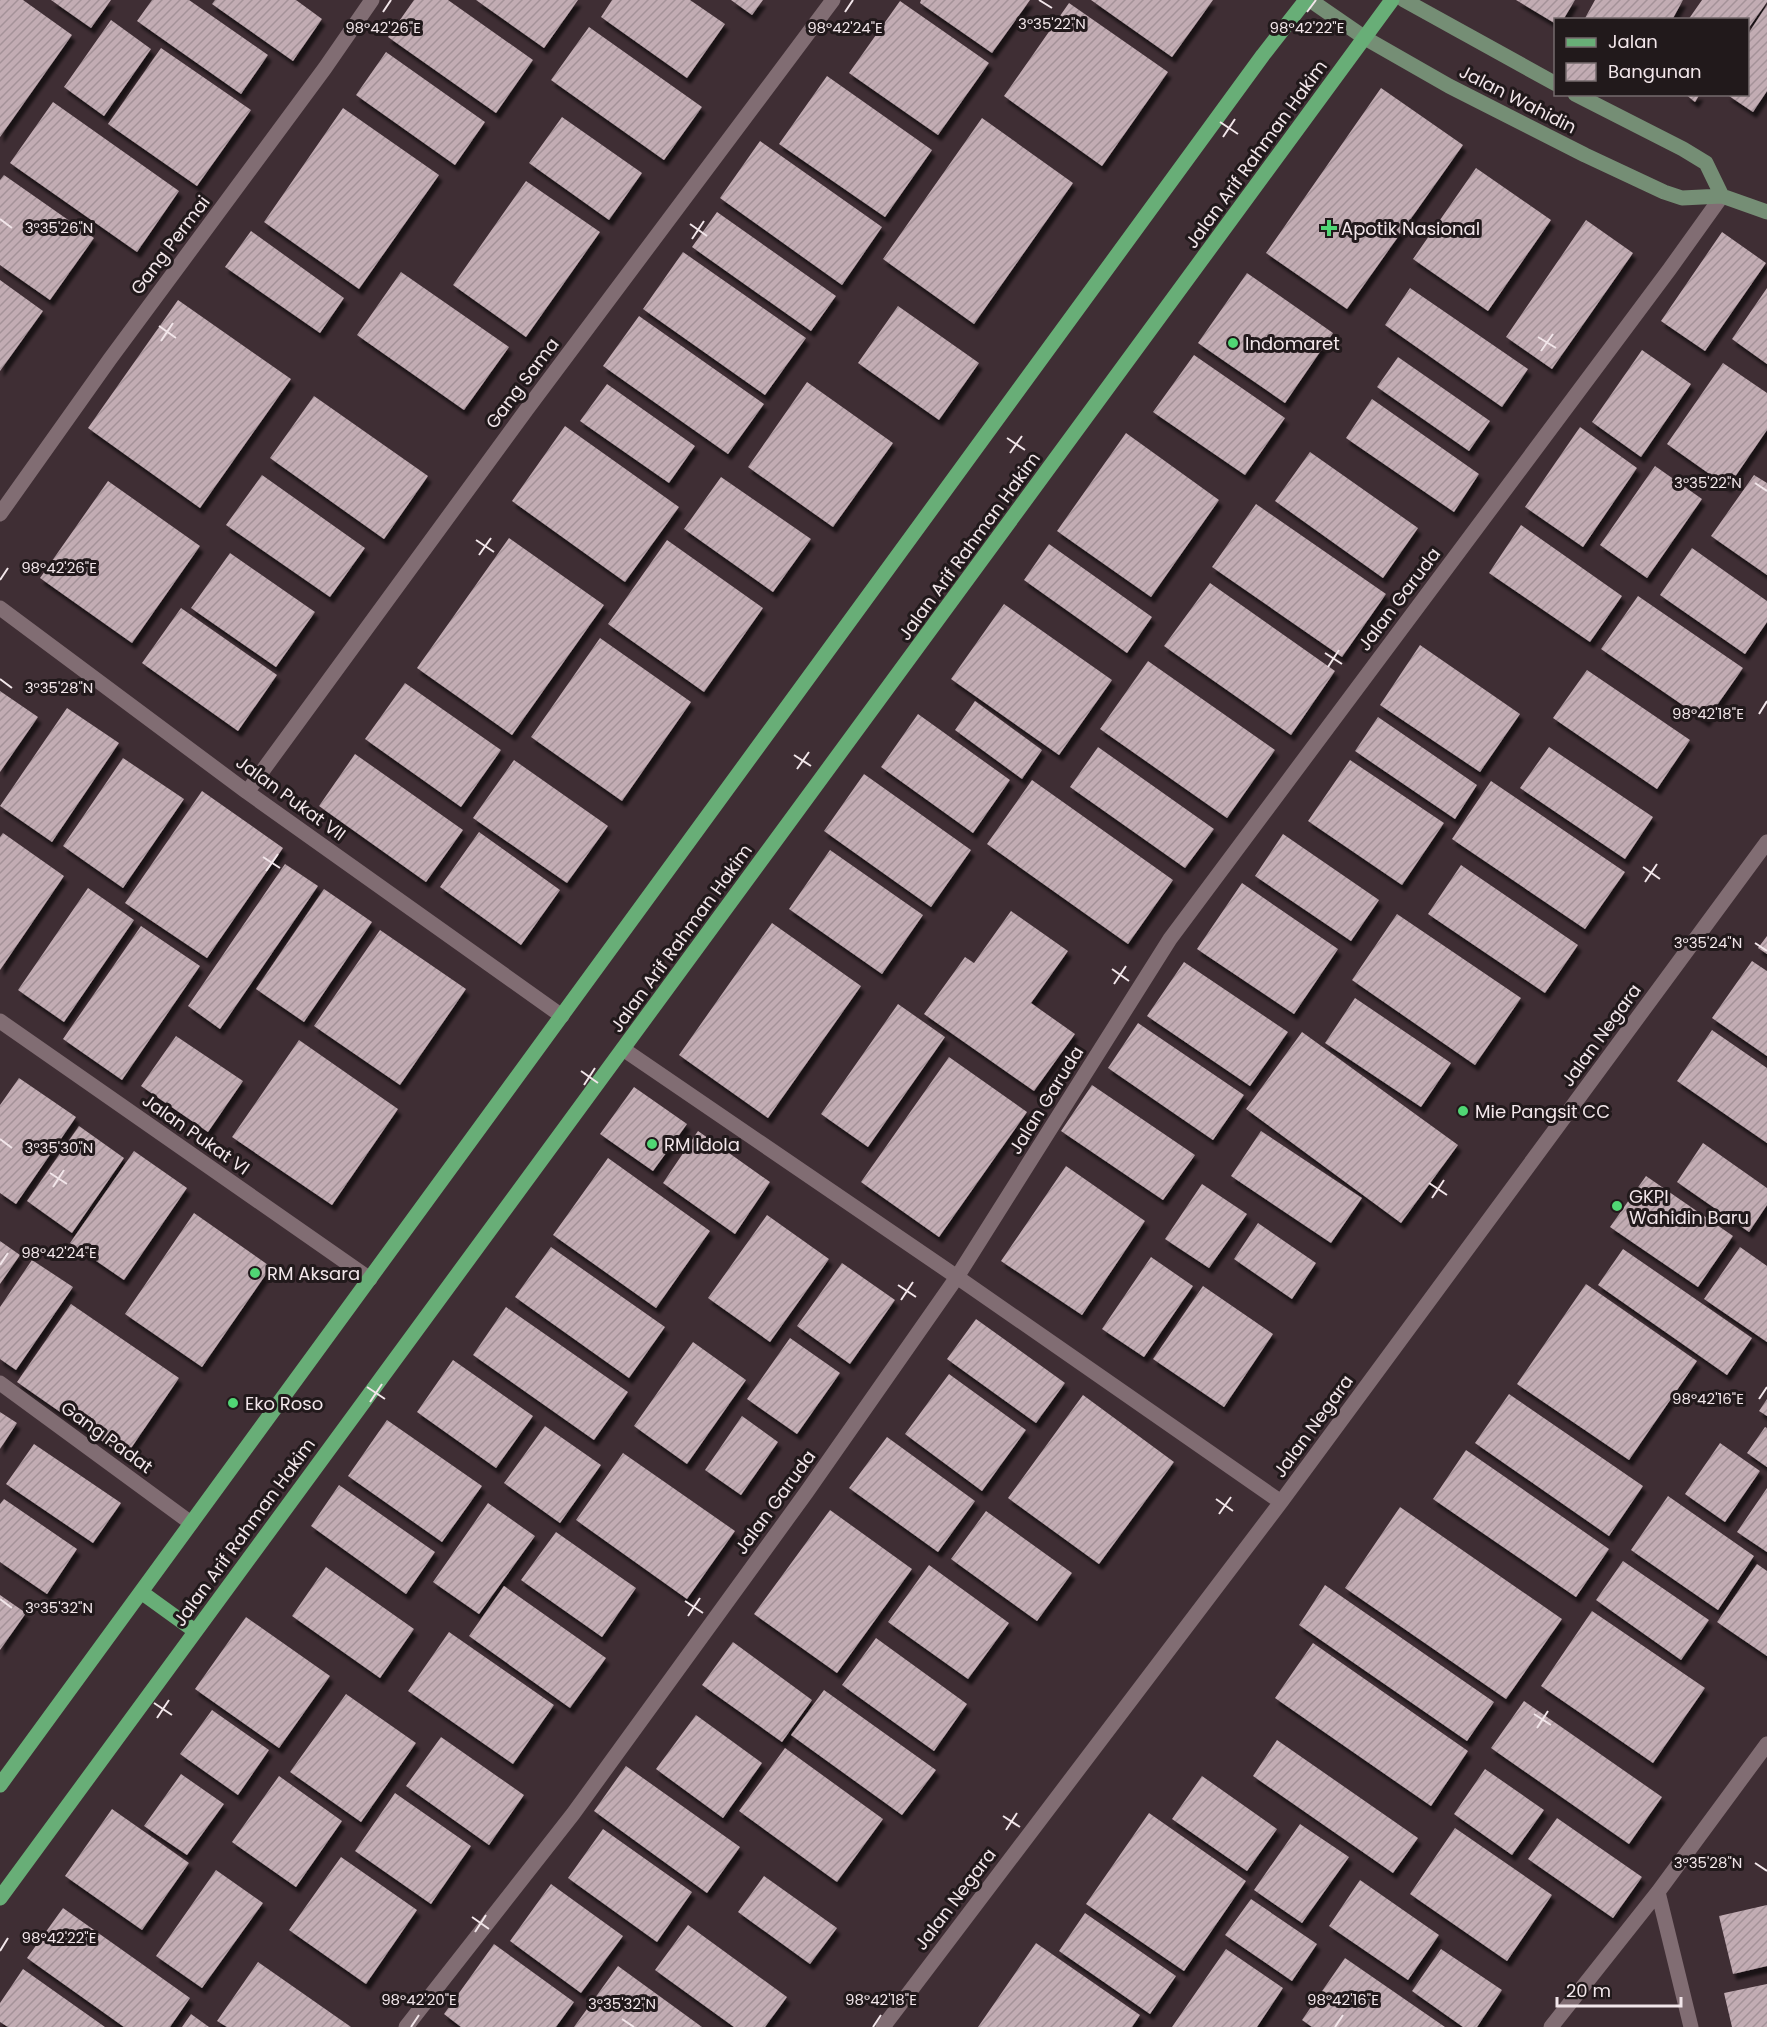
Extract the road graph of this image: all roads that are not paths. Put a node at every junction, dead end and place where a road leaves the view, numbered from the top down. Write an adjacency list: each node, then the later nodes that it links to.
1 (372, 0): 11 (street, Gang Permai)
2 (833, 0): 13 (street, Gang Sama)
3 (1308, 0): 6 (street, Jalan Wahidin); 15 (main road)
4 (1392, 0): 6 (main road, Jalan Arif Rahman Hakim)
5 (1404, 0): 7 (street, Jalan Wahidin)
6 (1365, 38): 9 (street, Jalan Wahidin); 17 (main road, Jalan Arif Rahman Hakim)
7 (1554, 83)
8 (1579, 96): 9 (street, Jalan Wahidin)
9 (1722, 196): 10 (street, Jalan Wahidin); 18 (street, Jalan Garuda)
10 (1767, 212)
11 (0, 514)
12 (0, 608): 13 (street, Jalan Pukat VII)
13 (247, 792): 15 (street, Jalan Pukat VII)
14 (1767, 842): 21 (street, Jalan Negara)
15 (562, 1016): 19 (main road)
16 (0, 1021): 19 (street, Jalan Pukat VI)
17 (623, 1049): 18 (street); 24 (main road, Jalan Arif Rahman Hakim)
18 (957, 1277): 21 (street); 29 (street, Jalan Garuda)
19 (370, 1279): 22 (main road)
20 (0, 1383): 22 (street, Gang Padat)
21 (1281, 1502): 30 (street, Jalan Negara)
22 (191, 1523): 23 (main road)
23 (141, 1592): 24 (main road); 26 (main road)
24 (195, 1631): 28 (main road, Jalan Arif Rahman Hakim)
25 (1767, 1744): 27 (street)
26 (0, 1785)
27 (1658, 1892): 31 (street); 32 (street)
28 (0, 1898)
29 (406, 2027)
30 (883, 2027)
31 (1551, 2027)
32 (1691, 2027)

